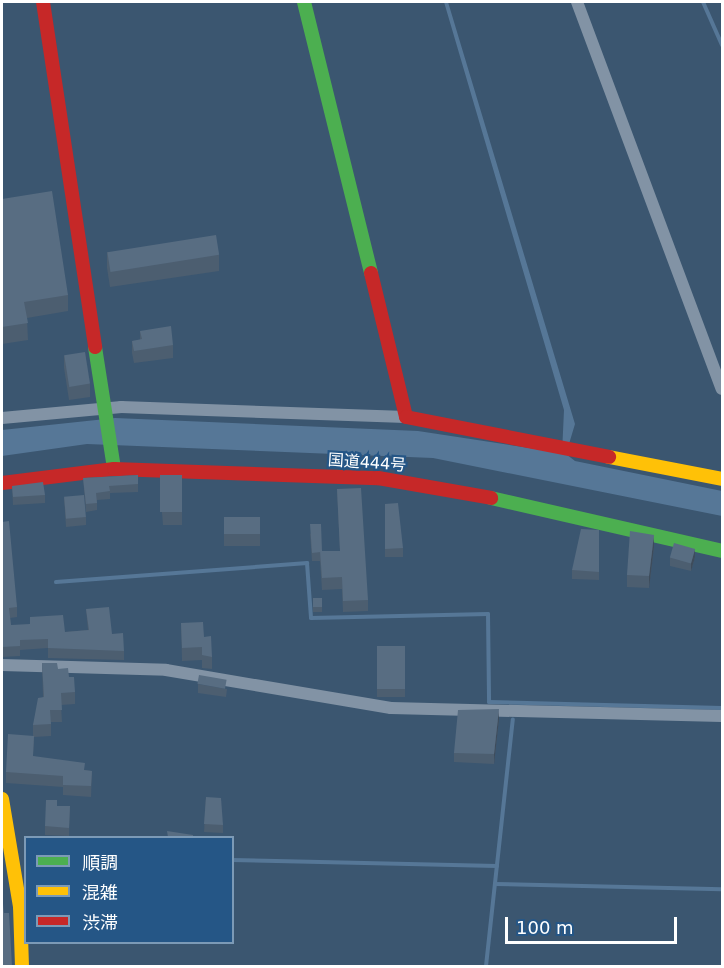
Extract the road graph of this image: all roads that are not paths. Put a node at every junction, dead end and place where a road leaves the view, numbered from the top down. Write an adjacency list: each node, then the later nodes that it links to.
1 (43, 2): 5 (main road)
2 (304, 2): 6 (main road)
3 (577, 2): 4 (street)
4 (723, 389)
5 (107, 410): 6 (street); 7 (street); 8 (main road)
6 (406, 417): 9 (main road)
7 (2, 418)
8 (114, 469): 10 (main road, 国道444号); 11 (main road, 国道444号)
9 (723, 479)
10 (2, 483)
11 (723, 551)
12 (2, 665): 13 (street)
13 (723, 716)
14 (2, 799): 15 (main road)
15 (22, 966)

